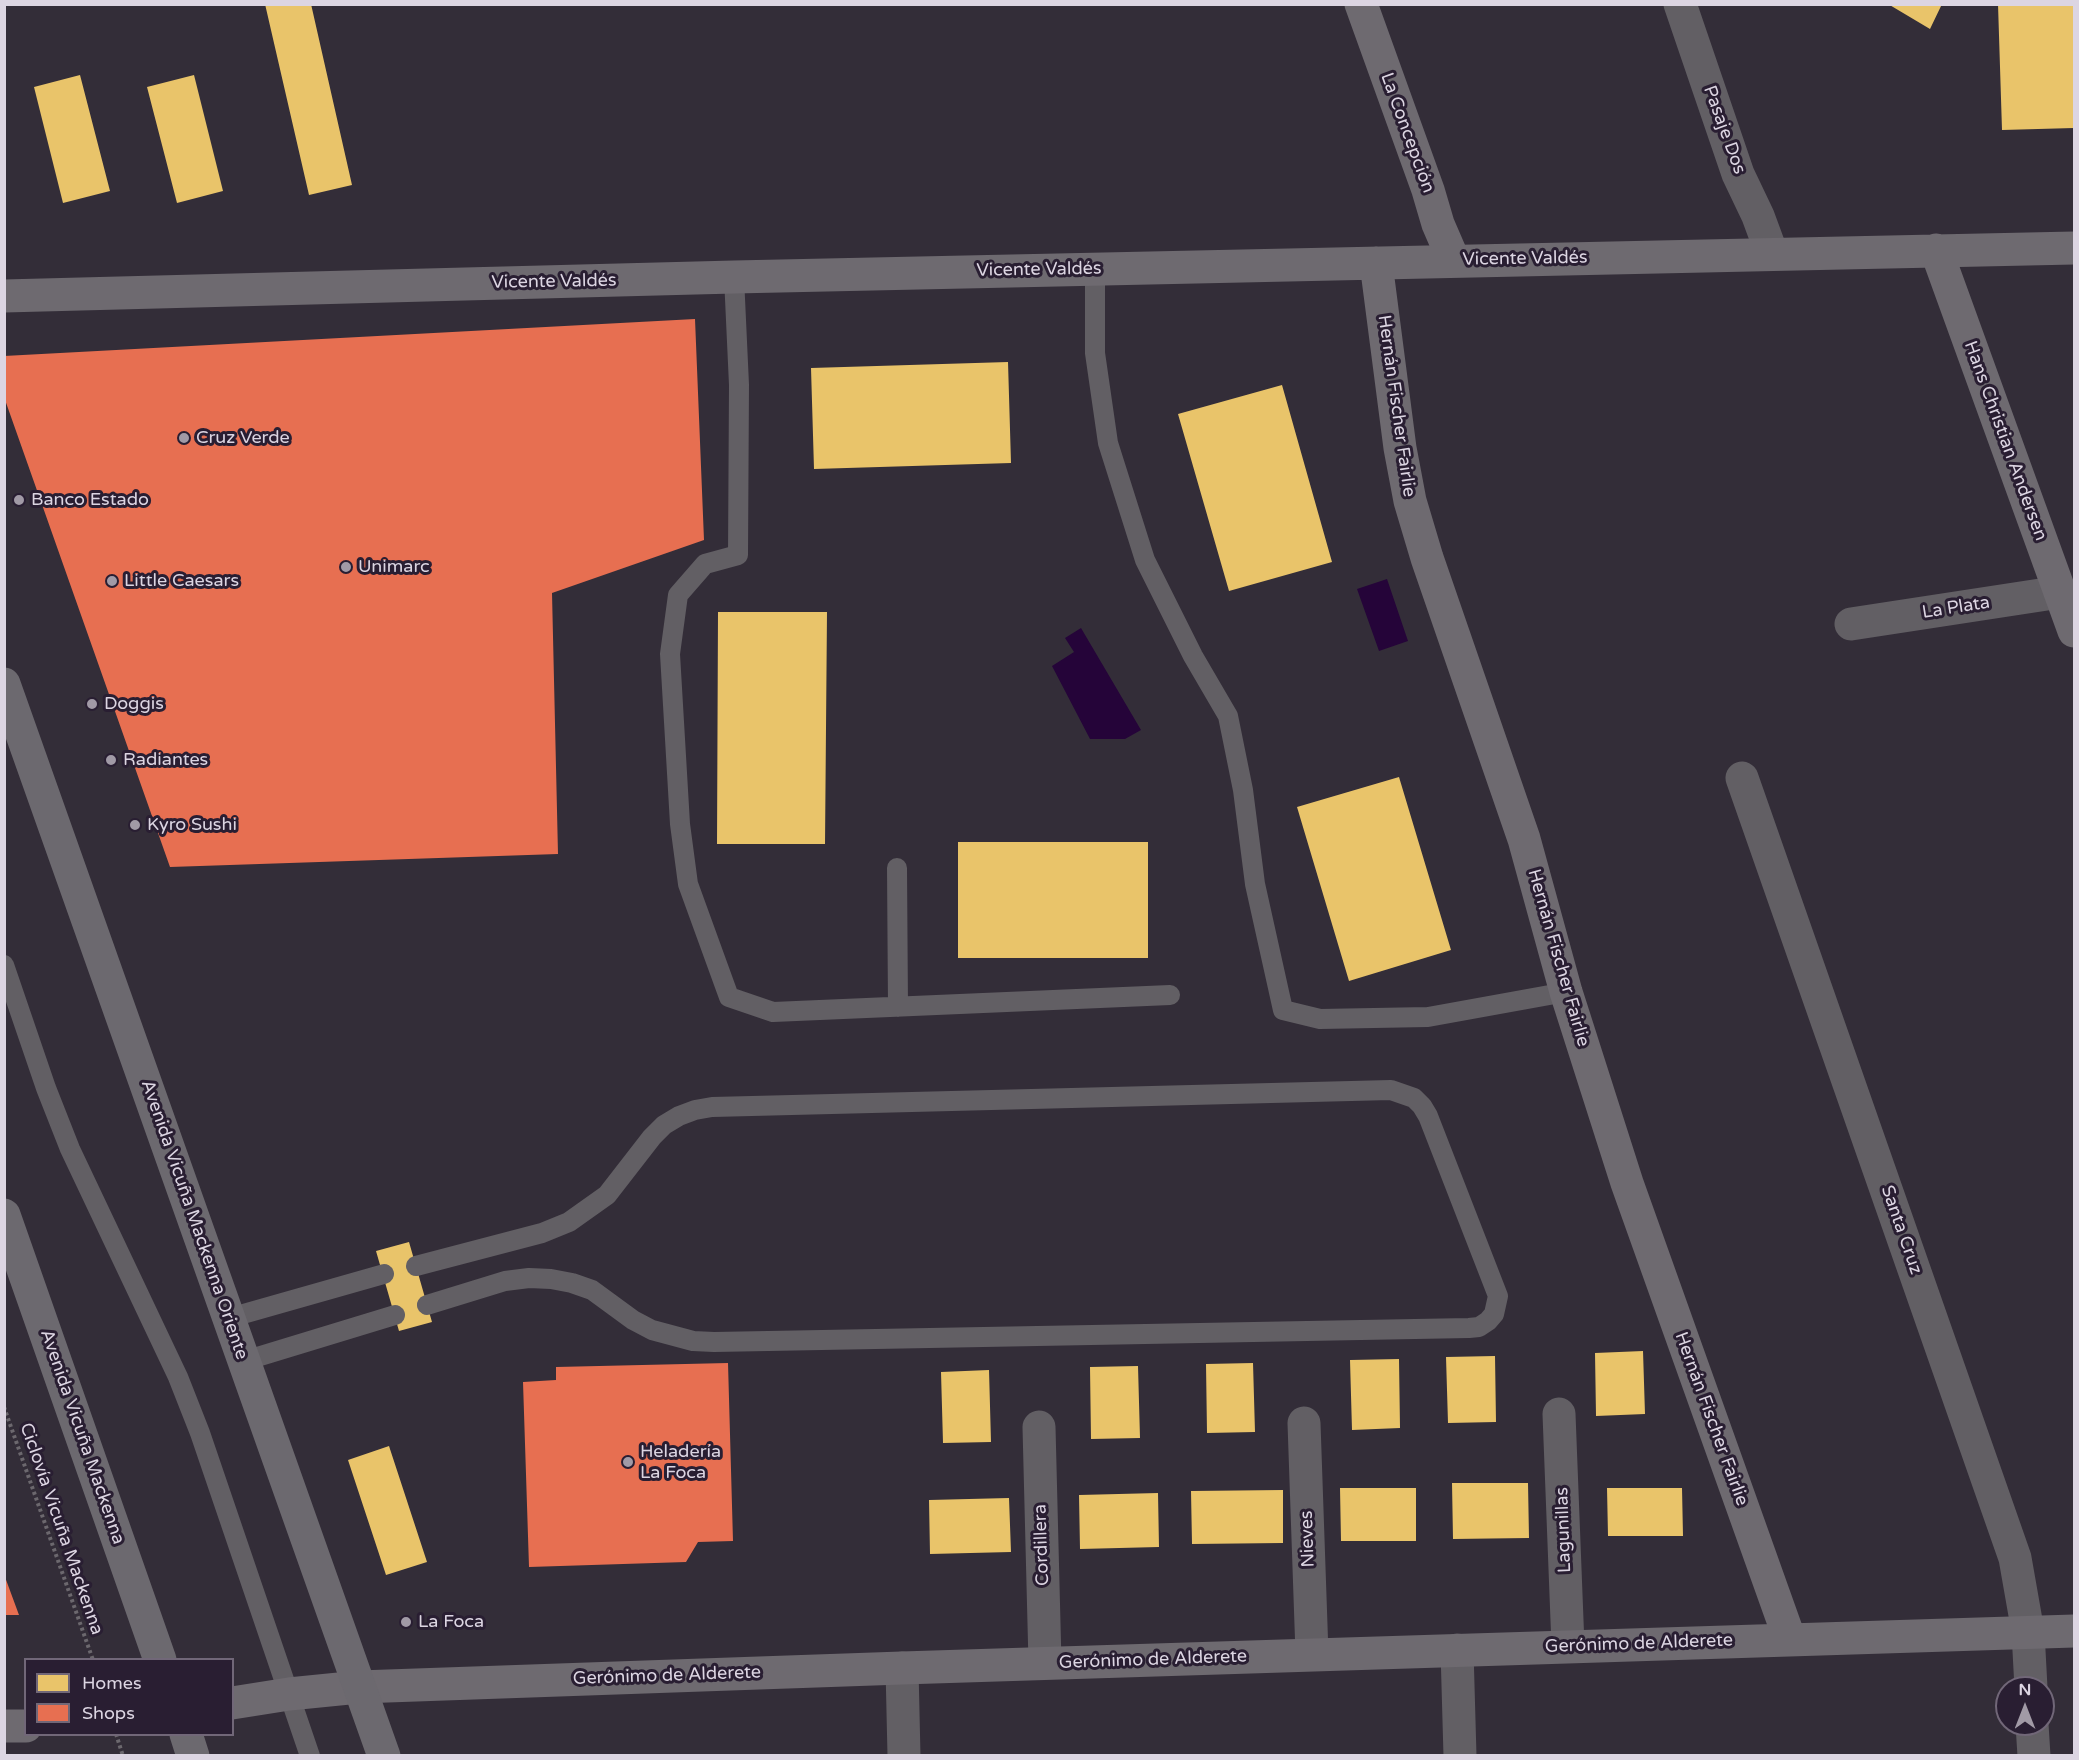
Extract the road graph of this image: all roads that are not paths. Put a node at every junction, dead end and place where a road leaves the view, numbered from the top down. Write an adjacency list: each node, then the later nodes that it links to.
1 (1361, 4): 6 (street, La Concepción)
2 (1680, 4): 5 (street, Pasaje Dos)
3 (2074, 248): 4 (street, Vicente Valdés)
4 (1936, 250): 5 (street, Vicente Valdés); 11 (street, Hans Christian Andersen)
5 (1772, 254): 6 (street, Vicente Valdés)
6 (1454, 261): 7 (street, Vicente Valdés)
7 (1376, 263): 8 (street, Vicente Valdés); 18 (street, Hernán Fischer Fairlie)
8 (1095, 269): 9 (street, Vicente Valdés); 18 (lane)
9 (734, 277): 10 (street, Vicente Valdés); 20 (lane)
10 (4, 296)
11 (2060, 592): 12 (street, La Plata); 13 (street, Hans Christian Andersen)
12 (1851, 624)
13 (2074, 632)
14 (4, 684): 26 (main road, Avenida Vicuña Mackenna Oriente)
15 (1742, 778): 32 (street, Santa Cruz)
16 (897, 868): 20 (lane)
17 (4, 965): 42 (lane)
18 (1566, 992): 33 (street, Hernán Fischer Fairlie)
19 (1170, 994): 20 (lane)
20 (898, 1007)
21 (4, 1215): 37 (main road, Avenida Vicuña Mackenna)
22 (416, 1266): 24 (lane)
23 (384, 1274): 26 (lane)
24 (427, 1305)
25 (395, 1315): 27 (lane)
26 (229, 1318): 27 (main road, Avenida Vicuña Mackenna Oriente)
27 (244, 1361): 41 (main road, Avenida Vicuña Mackenna Oriente)
28 (1559, 1414): 34 (street, Lagunillas)
29 (1304, 1423): 36 (street, Nieves)
30 (1039, 1427): 38 (street, Cordillera)
31 (2074, 1630): 32 (street, Gerónimo de Alderete)
32 (2028, 1632): 33 (street, Gerónimo de Alderete); 40 (street, Santa Cruz)
33 (1790, 1640): 34 (street, Gerónimo de Alderete)
34 (1568, 1646): 35 (street, Gerónimo de Alderete)
35 (1457, 1650): 36 (street, Gerónimo de Alderete); 52 (street)
36 (1312, 1654): 38 (street, Gerónimo de Alderete)
37 (160, 1658)
38 (1045, 1663): 39 (street, Gerónimo de Alderete)
39 (902, 1668): 41 (street, Gerónimo de Alderete); 51 (street)
40 (2030, 1676)
41 (359, 1687): 42 (street, Gerónimo de Alderete); 50 (main road, Avenida Vicuña Mackenna Oriente)
42 (289, 1694): 43 (street, Gerónimo de Alderete); 49 (lane)
43 (234, 1703)
44 (4, 1726): 45 (street)
45 (24, 1726)
46 (187, 1736): 48 (main road)
47 (2033, 1736): 53 (street)
48 (194, 1755)
49 (310, 1755)
50 (384, 1755)
51 (904, 1755)
52 (1460, 1755)
53 (2034, 1755)

